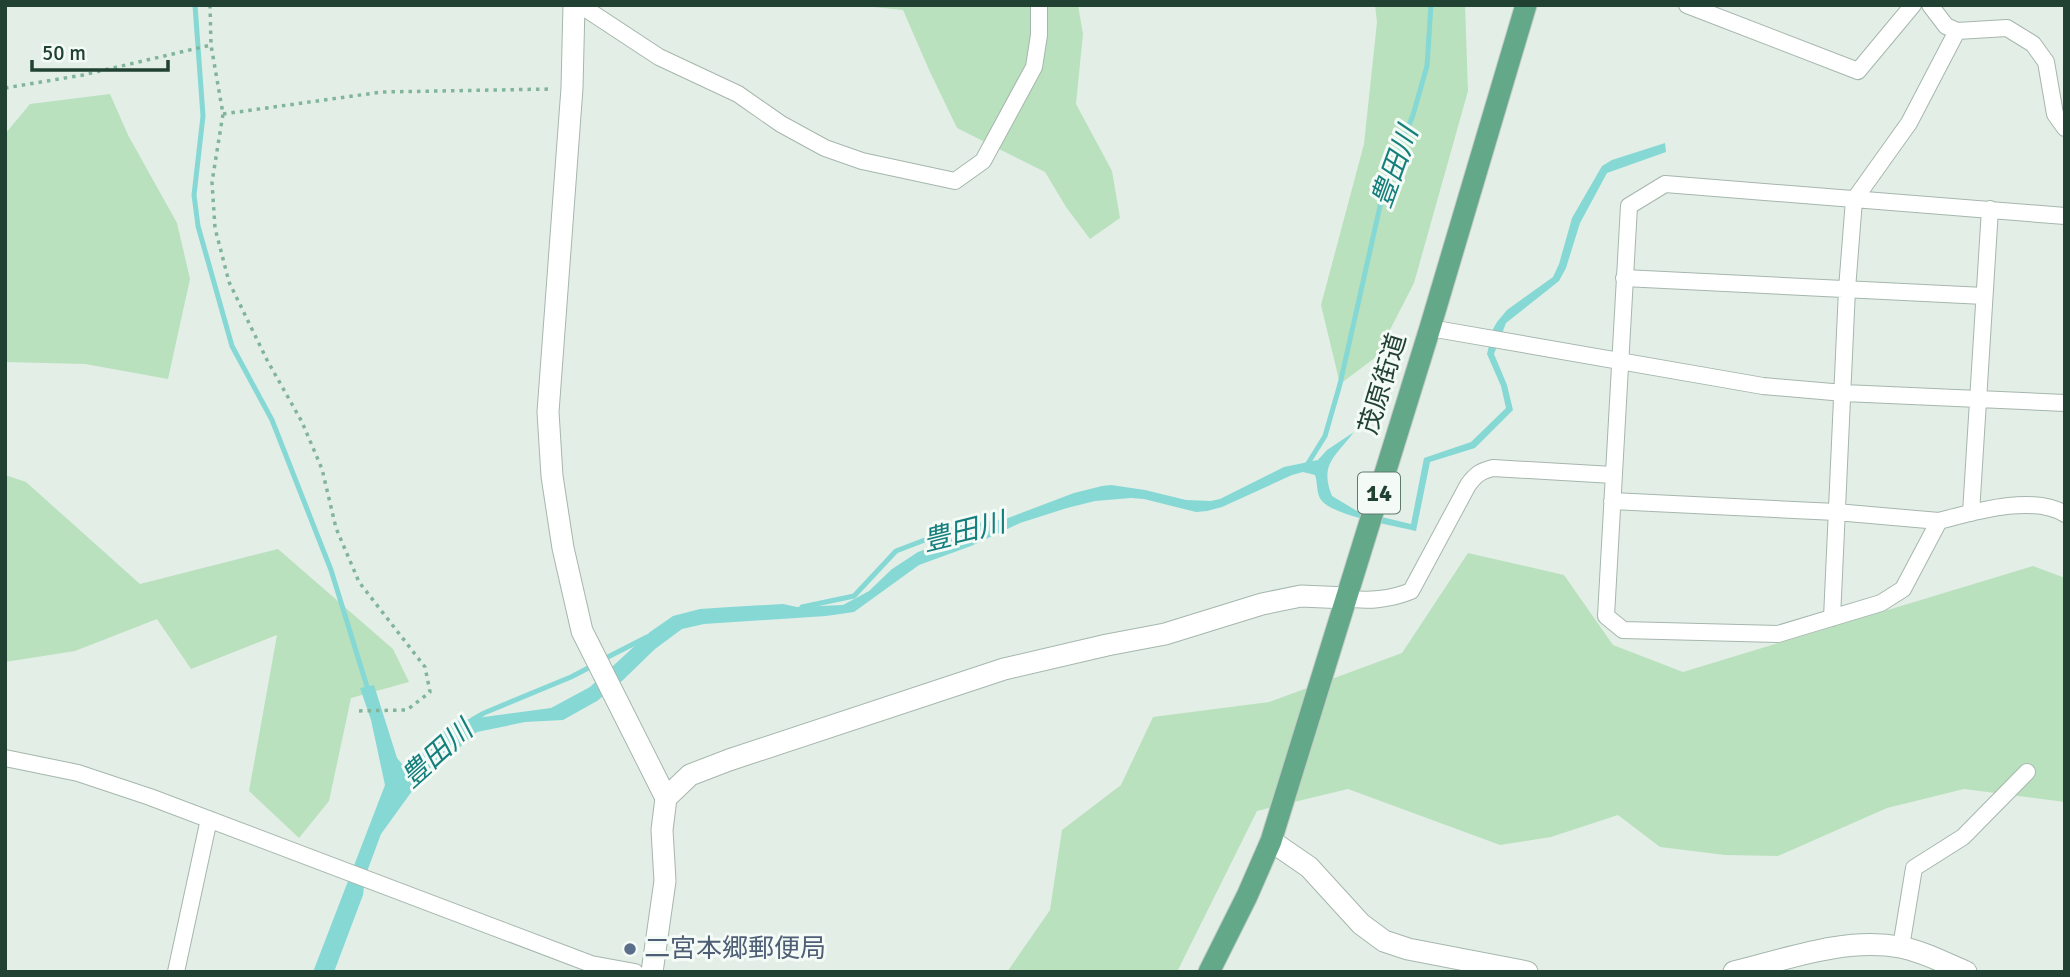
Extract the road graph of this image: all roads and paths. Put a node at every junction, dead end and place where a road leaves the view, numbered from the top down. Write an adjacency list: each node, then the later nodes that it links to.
1 (210, 5): 10 (path)
2 (574, 5): 12 (street)
3 (580, 5): 4 (street)
4 (1039, 5)
5 (1526, 5): 22 (main road, 茂原街道 / 14)
6 (1687, 5): 7 (street)
7 (1913, 5)
8 (1930, 5): 9 (street)
9 (1957, 32): 14 (street); 15 (street)
10 (211, 45): 11 (path); 13 (path)
11 (5, 88)
12 (572, 88): 13 (path); 38 (street)
13 (223, 114): 35 (path)
14 (2065, 128)
15 (1854, 200): 16 (street); 19 (street); 20 (street)
16 (1990, 209): 17 (street); 21 (street)
17 (2062, 216): 18 (street)
18 (2065, 231)
19 (1624, 278): 20 (street); 23 (street)
20 (1847, 289): 21 (street); 24 (street)
21 (1984, 296): 25 (street)
22 (1430, 328): 23 (street); 33 (main road, 茂原街道 / 14)
23 (1619, 362): 24 (street); 27 (street)
24 (1844, 393): 25 (street); 29 (street)
25 (1977, 400): 26 (street); 30 (street)
26 (2065, 403)
27 (1613, 475): 28 (street); 33 (street)
28 (1612, 501): 29 (street); 34 (street)
29 (1836, 512): 32 (street); 34 (street)
30 (1971, 513): 31 (street); 32 (street)
31 (2065, 514)
32 (1939, 520): 34 (street)
33 (1347, 598): 38 (street); 40 (main road, 茂原街道 / 14)
34 (1832, 618)
35 (355, 711)
36 (5, 758): 39 (street)
37 (2027, 772): 41 (street)
38 (666, 798): 44 (street)
39 (208, 820): 42 (street); 43 (street)
40 (1271, 841): 45 (main road, 茂原街道 / 14); 46 (street)
41 (1901, 947): 47 (street); 48 (street)
42 (176, 972)
43 (635, 972)
44 (652, 972)
45 (1209, 972)
46 (1527, 972)
47 (1734, 972)
48 (1966, 972)

